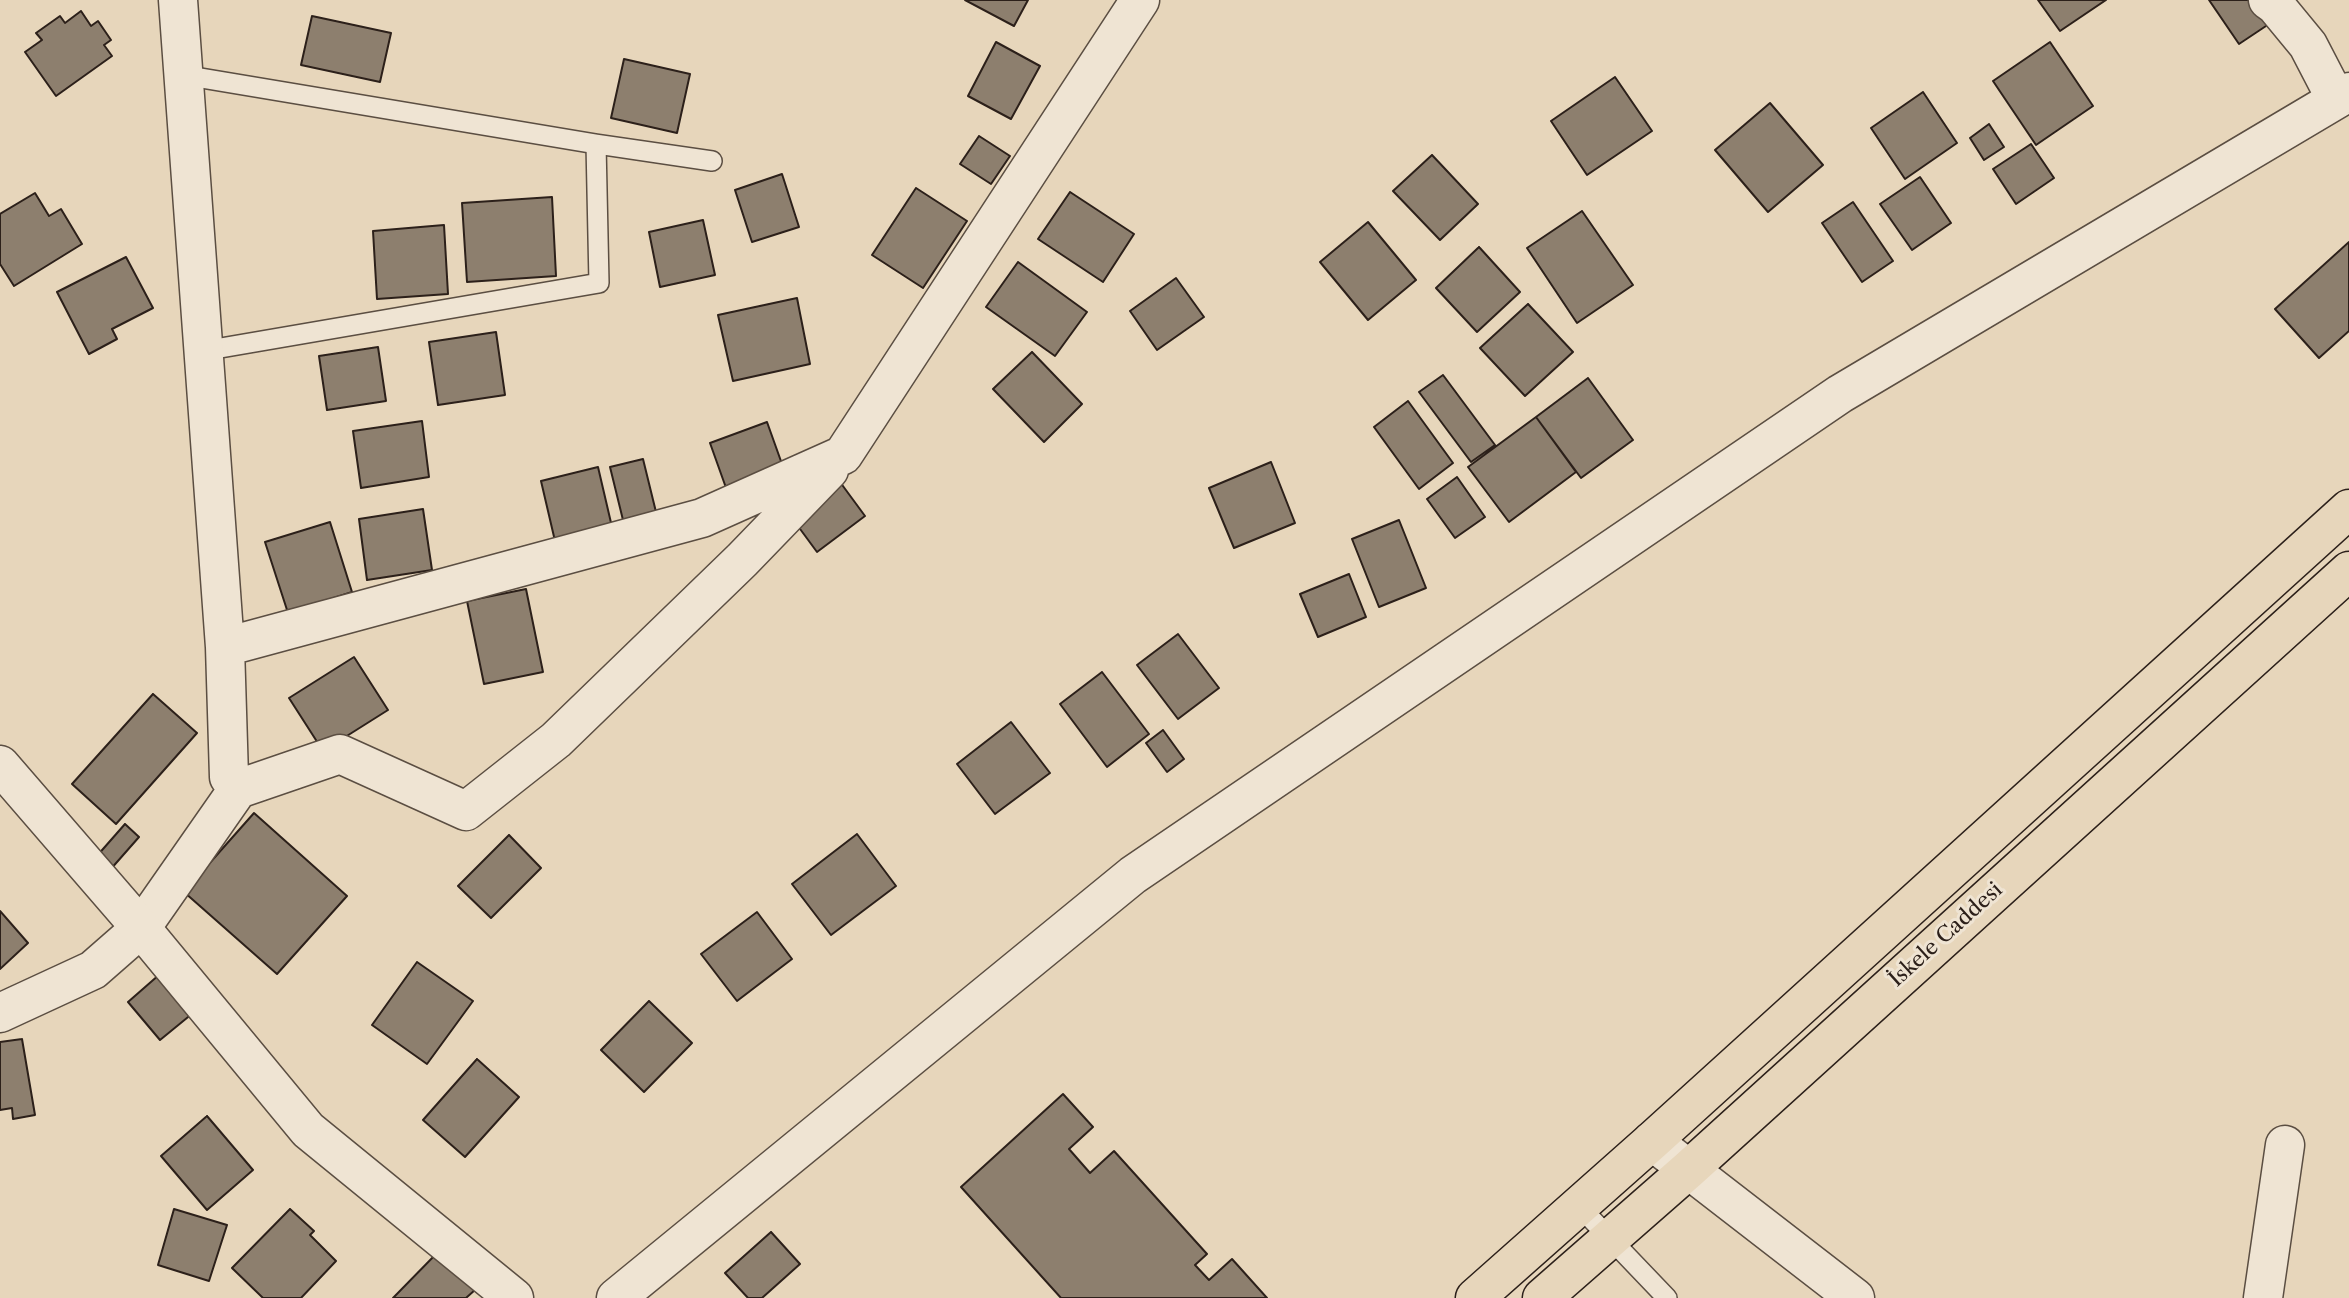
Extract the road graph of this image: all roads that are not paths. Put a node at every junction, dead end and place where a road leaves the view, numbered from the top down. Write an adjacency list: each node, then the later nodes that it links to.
1 (178, 0): 4 (street)
2 (1140, 0): 9 (street)
3 (2268, 0): 5 (street)
4 (183, 75): 6 (lane); 8 (street)
5 (2343, 95): 23 (street)
6 (596, 144): 7 (lane); 8 (lane)
7 (712, 161)
8 (203, 351): 12 (street)
9 (843, 456): 12 (street); 14 (street)
10 (2349, 509): 17 (main road)
11 (2349, 570): 19 (main road, İskele Caddesi)
12 (225, 647): 14 (street)
13 (0, 765): 15 (street)
14 (238, 789): 15 (street)
15 (141, 928): 16 (street); 22 (street)
16 (0, 1013)
17 (1652, 1140): 19 (street); 20 (main road)
18 (2285, 1145): 28 (street)
19 (1688, 1170): 21 (main road, İskele Caddesi); 27 (street)
20 (1579, 1206): 21 (lane); 24 (main road)
21 (1610, 1239): 25 (main road, İskele Caddesi); 26 (lane)
22 (514, 1298)
23 (616, 1298)
24 (1475, 1298)
25 (1542, 1298)
26 (1667, 1298)
27 (1855, 1298)
28 (2263, 1298)

